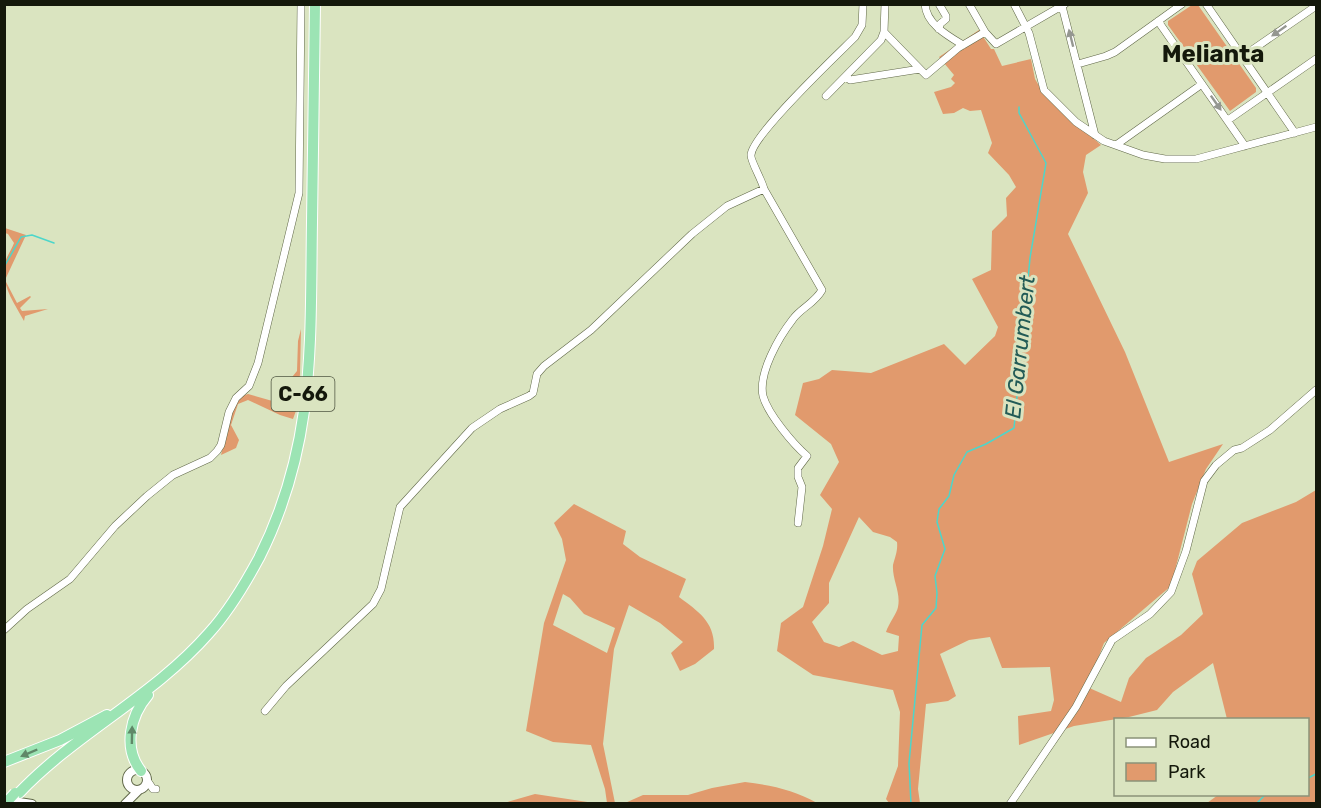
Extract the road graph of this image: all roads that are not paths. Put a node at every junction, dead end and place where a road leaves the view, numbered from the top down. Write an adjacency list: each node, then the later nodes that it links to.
1 (301, 4): 37 (street)
2 (310, 4): 40 (highway, C-66)
3 (315, 4): 38 (highway, C-66)
4 (863, 4): 34 (street)
5 (885, 4): 17 (street)
6 (925, 4): 16 (street)
7 (939, 4): 16 (street)
8 (969, 4): 18 (street)
9 (1014, 4): 15 (street)
10 (1182, 4): 14 (street)
11 (1206, 4): 20 (street)
12 (1064, 5): 15 (street); 22 (street, one-way to 12)
13 (1316, 5): 20 (street, one-way to 20)
14 (1158, 21): 22 (street); 25 (street)
15 (1026, 26): 18 (street); 31 (street)
16 (939, 29): 19 (street)
17 (884, 32): 23 (street); 24 (street)
18 (985, 32): 19 (street)
19 (963, 45): 23 (street)
20 (1242, 57): 26 (street)
21 (1317, 58): 26 (street)
22 (1078, 64): 31 (street)
23 (920, 69): 24 (street)
24 (846, 77): 27 (street)
25 (1202, 84): 28 (street, one-way to 28); 32 (street)
26 (1267, 93): 28 (street); 30 (street)
27 (826, 96)
28 (1228, 120): 33 (street)
29 (1317, 127): 30 (street)
30 (1295, 133): 33 (street)
31 (1095, 135): 32 (street)
32 (1116, 145): 33 (street)
33 (1245, 146)
34 (764, 189): 36 (street); 39 (street)
35 (1317, 390): 50 (street)
36 (798, 523)
37 (4, 630)
38 (169, 673): 42 (highway, one-way to 38); 45 (highway, C-66)
39 (266, 711)
40 (107, 715): 41 (highway, one-way to 41); 45 (highway, C-66)
41 (4, 762)
42 (144, 775): 43 (street); 44 (street); 44 (street)
43 (129, 786): 44 (street); 47 (street)
44 (141, 790): 47 (street)
45 (17, 793): 46 (highway, C-66, bridge); 48 (highway, C-66, bridge)
46 (5, 802): 49 (street)
47 (127, 802)
48 (10, 804)
49 (32, 804)
50 (1010, 804)

